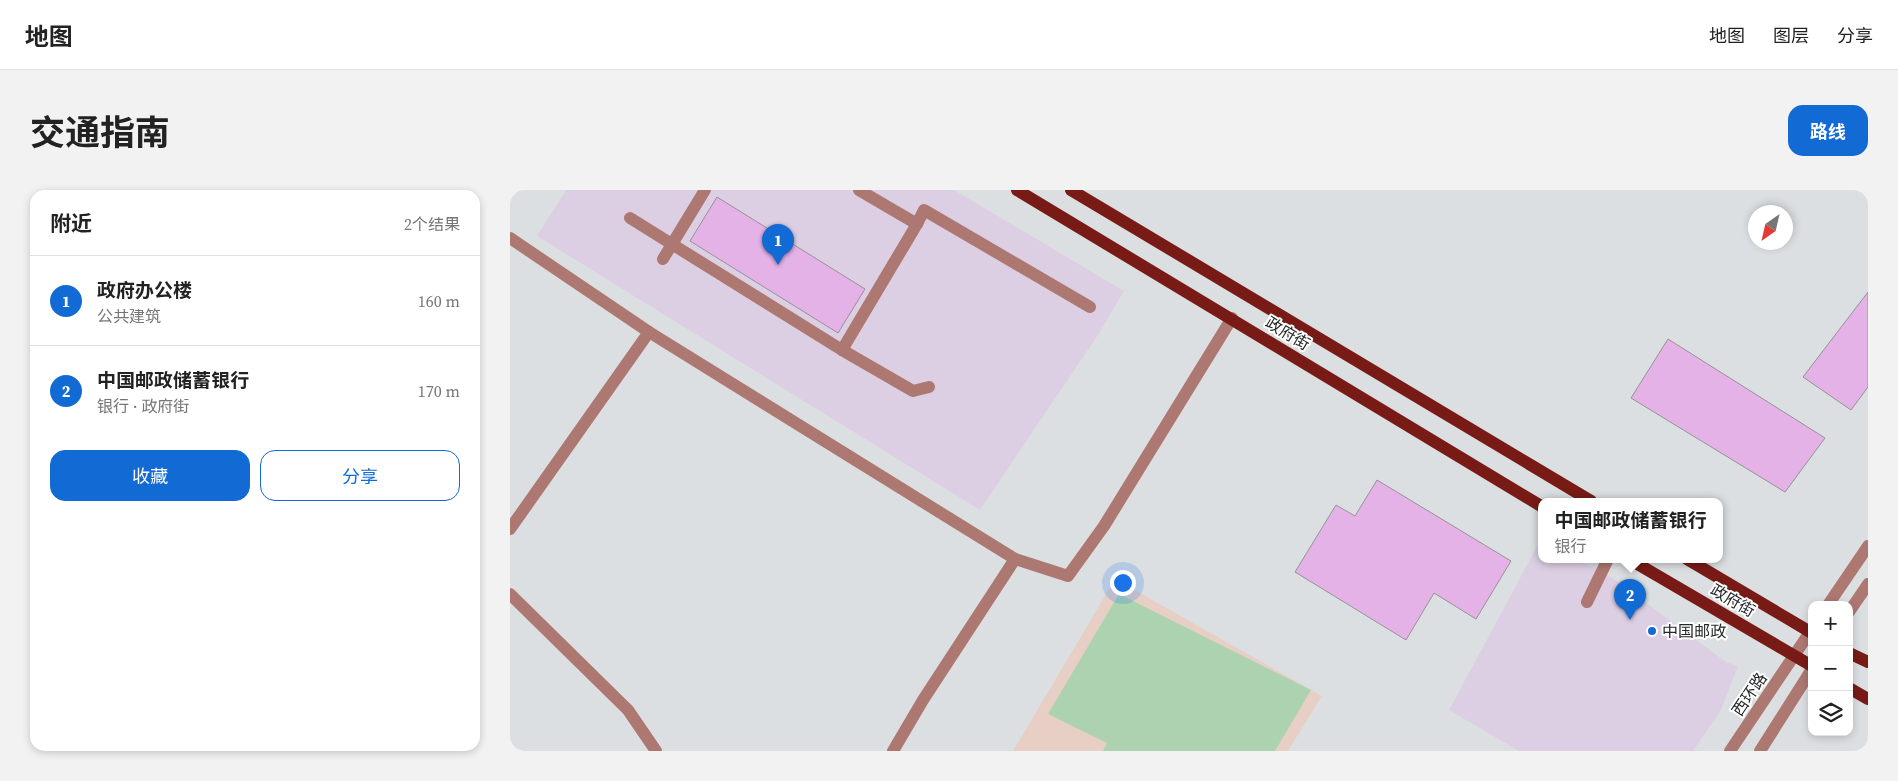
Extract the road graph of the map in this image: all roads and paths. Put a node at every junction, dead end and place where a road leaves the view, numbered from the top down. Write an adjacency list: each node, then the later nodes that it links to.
1 (705, 190): 8 (street)
2 (859, 190): 6 (street)
3 (1017, 190): 11 (main road, 政府街)
4 (1071, 190): 15 (main road, 政府街)
5 (630, 218): 8 (street)
6 (917, 224): 10 (street); 13 (street)
7 (510, 238): 12 (street)
8 (673, 245): 9 (street); 13 (street)
9 (663, 260)
10 (1090, 307)
11 (1232, 318): 16 (main road, 政府街); 19 (street)
12 (649, 332): 17 (street); 19 (street)
13 (842, 350): 14 (street)
14 (929, 387)
15 (1586, 498)
16 (1538, 504)
17 (510, 529)
18 (1868, 546): 25 (street)
19 (1015, 559): 38 (street)
20 (1606, 563): 26 (street)
21 (1636, 563): 30 (main road, 政府街)
22 (1694, 563): 28 (main road, 政府街)
23 (1868, 584): 27 (street)
24 (510, 594): 37 (street)
25 (1831, 601)
26 (1588, 602)
27 (1853, 606)
28 (1808, 630)
29 (1808, 636): 30 (street, 西环路)
30 (1795, 655): 33 (main road, 政府街); 39 (street, 西环路)
31 (1853, 655): 32 (main road)
32 (1868, 662)
33 (1808, 664)
34 (1808, 673): 40 (street)
35 (1853, 690): 36 (main road)
36 (1868, 699)
37 (656, 751)
38 (893, 751)
39 (1730, 751)
40 (1760, 751)

